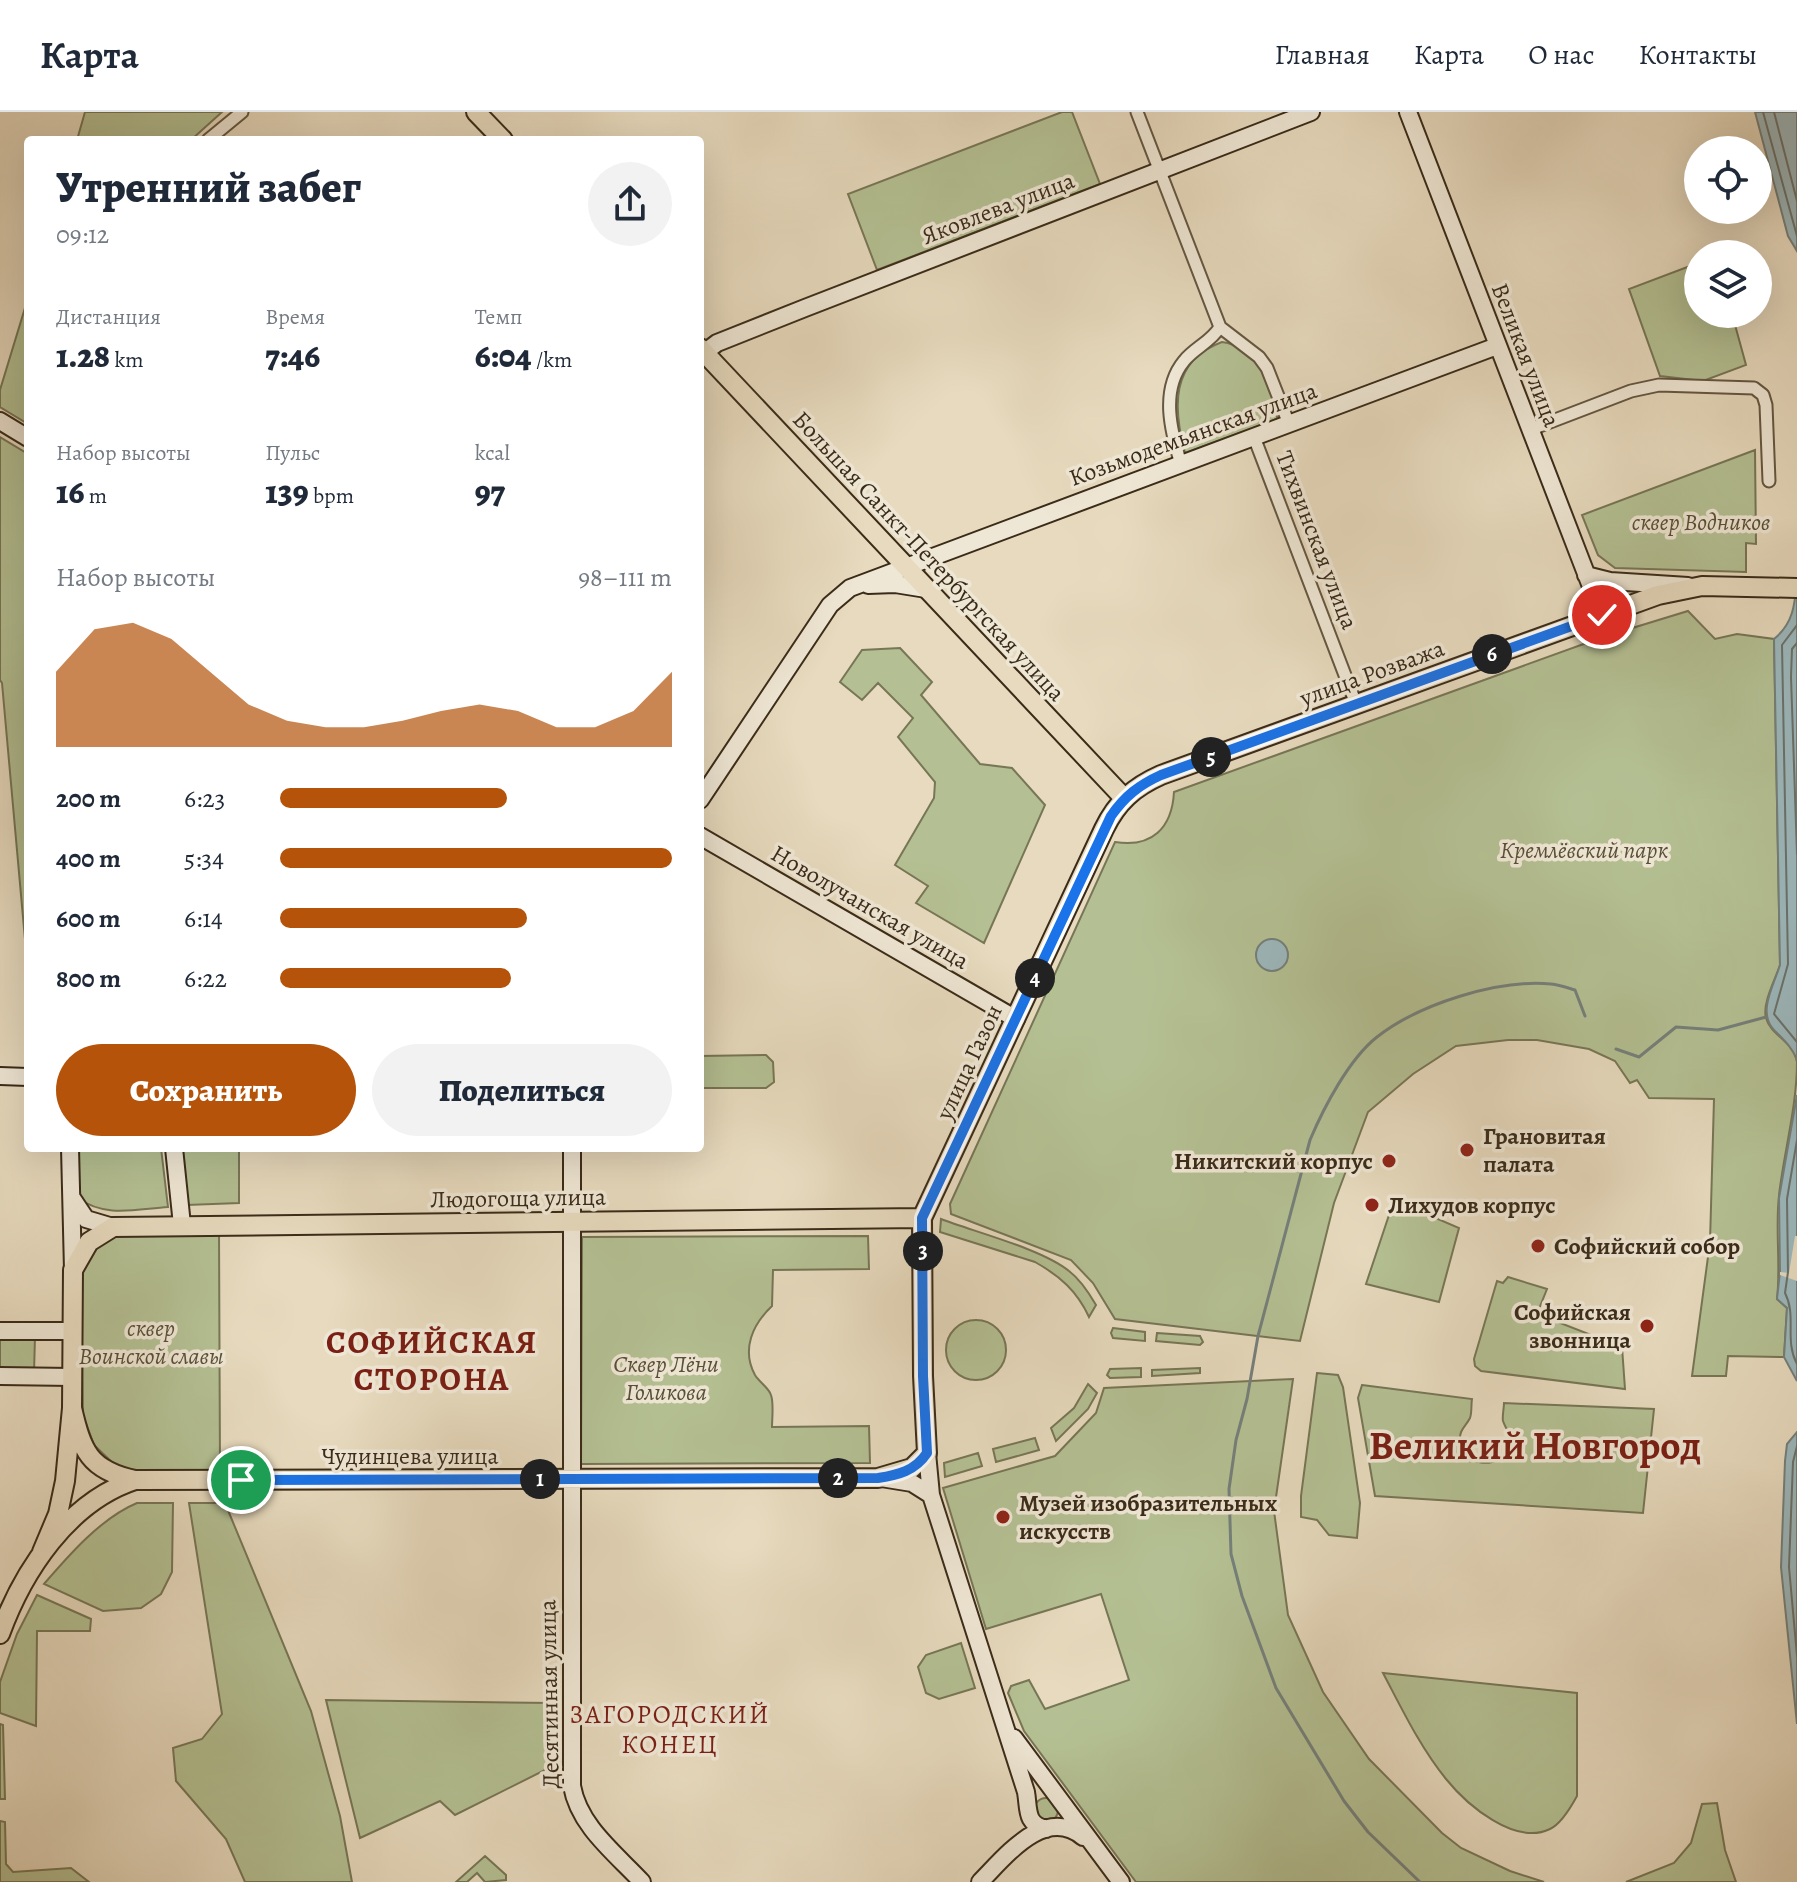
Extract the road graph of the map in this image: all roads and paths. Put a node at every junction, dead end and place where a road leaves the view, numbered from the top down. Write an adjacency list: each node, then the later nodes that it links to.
1 (242, 112): 6 (street)
2 (476, 112): 7 (main road)
3 (1137, 112): 8 (street)
4 (1311, 112): 8 (street, Яковлева улица)
5 (1408, 112): 10 (street, Великая улица)
6 (213, 136)
7 (499, 136)
8 (1159, 171): 9 (street); 11 (street, Яковлева улица)
9 (1220, 327): 14 (street, Тихвинская улица); 18 (street)
10 (1497, 346): 14 (street, Козьмодемьянская улица); 15 (street, Великая улица)
11 (704, 350)
12 (704, 355): 20 (main road, Большая Санкт-Петербургская улица)
13 (0, 421): 16 (street)
14 (1289, 424): 17 (street, Козьмодемьянская улица)
15 (1529, 430): 19 (street); 21 (street, Великая улица)
16 (24, 436)
17 (1254, 437): 18 (street, Козьмодемьянская улица); 27 (street, Тихвинская улица)
18 (1181, 464): 20 (street, Козьмодемьянская улица)
19 (1769, 481)
20 (905, 566): 23 (street, Козьмодемьянская улица); 25 (main road, Большая Санкт-Петербургская улица)
21 (1586, 575): 22 (street); 26 (street, Великая улица)
22 (1702, 586): 24 (main road, улица Розважа); 26 (main road, улица Розважа)
23 (850, 588): 25 (street); 28 (street)
24 (1797, 588)
25 (926, 589): 29 (main road, Большая Санкт-Петербургская улица)
26 (1602, 615): 27 (main road, улица Розважа)
27 (1356, 704): 29 (main road, улица Розважа)
28 (704, 794)
29 (1124, 798): 31 (main road, улица Газон)
30 (704, 838): 31 (street, Новолучанская улица)
31 (1016, 1019): 38 (main road, улица Газон)
32 (0, 1076): 33 (street)
33 (24, 1077)
34 (70, 1152): 37 (street)
35 (174, 1152): 40 (street)
36 (572, 1152): 39 (street, Десятинная улица)
37 (72, 1197): 41 (street, Людогоща улица); 42 (street)
38 (922, 1218): 39 (main road, Людогоща улица); 48 (main road)
39 (572, 1221): 40 (main road, Людогоща улица); 50 (street, Десятинная улица)
40 (182, 1225): 41 (main road, Людогоща улица)
41 (113, 1227): 42 (main road)
42 (73, 1270): 44 (main road)
43 (0, 1331): 44 (street)
44 (72, 1331): 46 (main road)
45 (0, 1376): 46 (street)
46 (72, 1377): 47 (main road)
47 (72, 1408): 51 (main road, Чудинцева улица); 53 (main road)
48 (927, 1453): 49 (main road, Чудинцева улица); 52 (street)
49 (878, 1478): 50 (main road, Чудинцева улица); 52 (street, Чудинцева улица)
50 (573, 1479): 51 (main road, Чудинцева улица); 61 (street, Десятинная улица)
51 (135, 1480): 53 (main road, Чудинцева улица)
52 (931, 1495): 55 (street)
53 (42, 1552): 54 (main road)
54 (0, 1634)
55 (1003, 1720): 56 (street); 57 (street)
56 (1061, 1800): 57 (street); 58 (street); 60 (street)
57 (1028, 1814): 58 (street); 59 (street)
58 (1049, 1828): 59 (street); 60 (street)
59 (1024, 1839): 62 (street)
60 (1093, 1846): 63 (street)
61 (642, 1882)
62 (980, 1882)
63 (1121, 1882)

